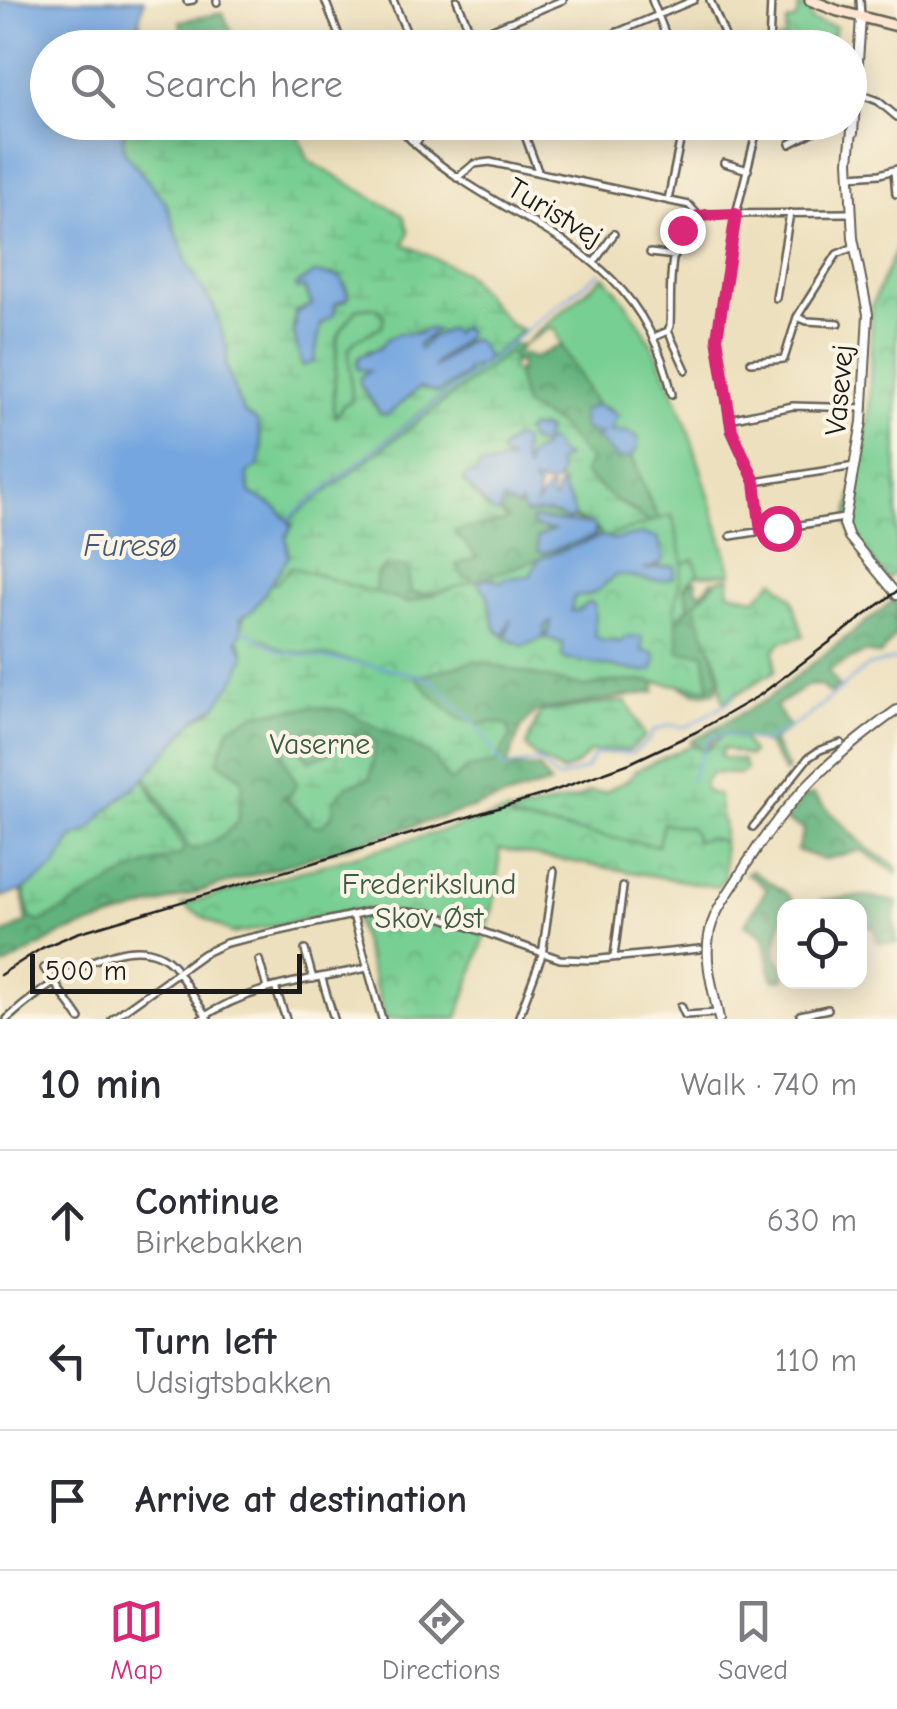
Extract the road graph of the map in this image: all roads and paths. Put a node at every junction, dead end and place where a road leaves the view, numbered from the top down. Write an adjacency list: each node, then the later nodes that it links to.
1 (325, 0): 14 (street)
2 (393, 0): 15 (street)
3 (458, 0): 16 (street)
4 (563, 0): 17 (street)
5 (652, 0): 11 (street)
6 (694, 0): 11 (street)
7 (710, 0): 20 (street)
8 (770, 0): 21 (street)
9 (810, 0): 12 (main road)
10 (860, 0): 12 (street)
11 (658, 15): 18 (street); 19 (street)
12 (861, 18): 13 (main road); 22 (street, Vasevej)
13 (897, 26)
14 (337, 30)
15 (405, 30)
16 (470, 30)
17 (492, 30)
18 (622, 30)
19 (664, 30)
20 (722, 30)
21 (769, 30)
22 (860, 30)
23 (867, 96): 24 (street)
24 (897, 117)
25 (410, 140): 31 (street, Turistvej)
26 (527, 140): 36 (street)
27 (680, 140): 40 (street)
28 (756, 140): 34 (street)
29 (797, 140): 32 (street)
30 (852, 140): 37 (street, Vasevej)
31 (415, 141): 38 (street, Turistvej)
32 (790, 144)
33 (724, 163): 34 (street)
34 (748, 170): 43 (street)
35 (896, 170): 37 (street); 39 (street)
36 (538, 172): 38 (street); 40 (street)
37 (850, 173): 42 (street, Vasevej)
38 (456, 178): 49 (street, Turistvej)
39 (896, 194)
40 (668, 200): 44 (street)
41 (790, 213): 42 (street); 43 (street); 50 (street)
42 (851, 213): 46 (street, Vasevej)
43 (736, 214): 44 (street); 59 (street)
44 (698, 216): 48 (street)
45 (614, 234): 49 (street)
46 (854, 247): 51 (street); 58 (street, Vasevej)
47 (650, 254): 48 (street)
48 (675, 256): 53 (street)
49 (594, 261): 54 (street, Turistvej)
50 (776, 298)
51 (796, 317): 52 (street); 55 (street)
52 (839, 323)
53 (668, 331): 54 (street); 56 (street)
54 (654, 337): 57 (street, Turistvej)
55 (751, 362)
56 (686, 370)
57 (672, 394)
58 (864, 408): 59 (street); 60 (street, Vasevej)
59 (729, 419): 61 (street)
60 (854, 466): 61 (street); 62 (street, Vasevej)
61 (755, 482): 63 (street)
62 (844, 518): 63 (street); 65 (street)
63 (761, 531): 64 (street)
64 (730, 536)
65 (897, 595)
66 (897, 710): 69 (street)
67 (841, 743): 68 (street)
68 (787, 784): 69 (street); 70 (street)
69 (795, 796): 90 (street)
70 (752, 827)
71 (554, 870): 76 (street)
72 (622, 887): 77 (street)
73 (352, 915): 76 (street); 80 (street); 81 (street)
74 (700, 949): 77 (street)
75 (305, 950): 83 (street)
76 (542, 955): 77 (street); 98 (street)
77 (614, 957)
78 (259, 960): 85 (street)
79 (44, 968): 84 (street)
80 (368, 968): 82 (street); 97 (street)
81 (176, 970): 84 (street); 91 (street); 94 (street)
82 (322, 977): 83 (street); 96 (street)
83 (313, 979): 85 (street)
84 (54, 981): 92 (street); 93 (street)
85 (271, 988): 91 (street); 95 (street)
86 (681, 1006): 90 (street)
87 (828, 1010): 89 (street)
88 (800, 1014): 89 (street)
89 (818, 1015)
90 (718, 1016)
91 (205, 1018)
92 (6, 1019)
93 (80, 1019)
94 (112, 1019)
95 (286, 1019)
96 (334, 1019)
97 (382, 1019)
98 (518, 1019)

